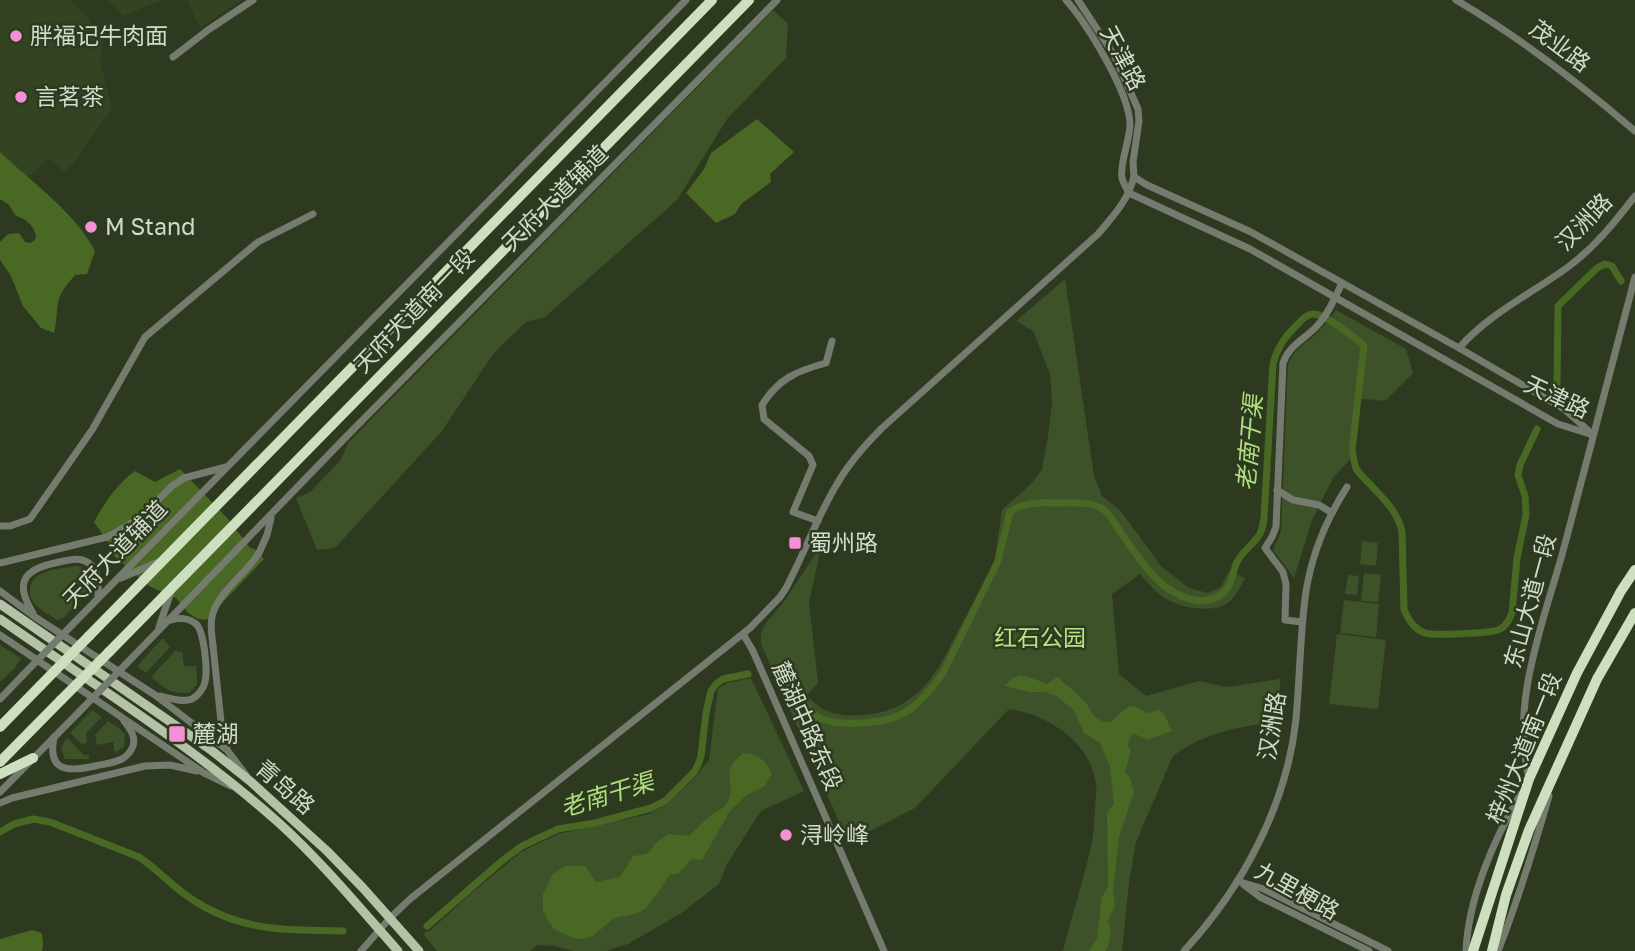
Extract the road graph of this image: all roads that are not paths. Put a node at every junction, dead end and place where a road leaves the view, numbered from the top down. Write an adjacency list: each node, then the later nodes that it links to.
1 (253, 0): 9 (street)
2 (686, 0): 21 (street, 天府大道辅道)
3 (712, 0): 28 (highway, 天府大道南一段)
4 (749, 0): 34 (highway, 天府大道南一段)
5 (777, 0): 25 (street, 天府大道辅道)
6 (1066, 0): 12 (street, 天津路)
7 (1078, 0): 11 (street, 天津路)
8 (1456, 0): 10 (street, 茂业路)
9 (173, 57)
10 (1635, 131)
11 (1133, 177): 12 (street); 16 (street, 天津路)
12 (1129, 193): 17 (street, 天津路); 26 (street)
13 (1635, 196): 19 (street, 汉洲路)
14 (313, 214): 27 (street)
15 (1635, 277): 20 (street, 东山大道一段)
16 (1342, 283): 17 (street); 19 (street, 天津路)
17 (1335, 297): 20 (street, 天津路); 23 (street)
18 (832, 341): 26 (street)
19 (1459, 348): 20 (street, 天津路)
20 (1593, 435): 55 (street, 东山大道一段)
21 (228, 466): 29 (street); 31 (street, 天府大道辅道)
22 (1347, 486): 24 (street, 汉洲路)
23 (1278, 490): 24 (street); 40 (street)
24 (1332, 513): 40 (street, 汉洲路)
25 (271, 516): 39 (street, 天府大道辅道); 49 (street, bridge)
26 (818, 521): 42 (street)
27 (0, 526)
28 (162, 561): 31 (street); 47 (highway, 天府大道南一段, bridge)
29 (0, 563)
30 (1635, 570): 55 (highway, 梓州大道南一段)
31 (127, 573): 33 (street, 天府大道辅道)
32 (0, 592): 37 (street)
33 (98, 598): 37 (street); 45 (street, 天府大道辅道, bridge)
34 (165, 600): 41 (street); 51 (highway, 天府大道南一段, bridge)
35 (0, 604): 56 (main road, 青岛路)
36 (1635, 613): 52 (highway, 梓州大道南一段)
37 (36, 617): 44 (street)
38 (0, 620): 57 (main road, 青岛路)
39 (169, 620): 41 (street, 天府大道辅道); 44 (street)
40 (1302, 622): 60 (street, 汉洲路)
41 (158, 631): 48 (street, 天府大道辅道, bridge)
42 (743, 634): 61 (street); 66 (street, 麓湖中路东段)
43 (0, 635): 46 (street)
44 (155, 695): 49 (street)
45 (0, 698)
46 (122, 717): 48 (street); 53 (street)
47 (0, 727)
48 (54, 737): 50 (street)
49 (228, 750): 56 (street)
50 (33, 758): 54 (highway); 58 (street)
51 (0, 762)
52 (1556, 770): 72 (highway, 梓州大道南一段); 73 (street)
53 (204, 773): 57 (street); 59 (street)
54 (0, 774)
55 (1529, 779): 70 (street); 71 (highway, 梓州大道南一段)
56 (250, 781): 61 (main road, 青岛路)
57 (241, 791): 62 (main road, 青岛路)
58 (0, 792)
59 (0, 803)
60 (1237, 881): 67 (street, 汉洲路); 68 (street, 九里梗路); 69 (street, 九里梗路)
61 (390, 918): 62 (street); 65 (main road, 青岛路)
62 (380, 930): 63 (street); 64 (main road, 青岛路)
63 (361, 951)
64 (398, 951)
65 (419, 951)
66 (884, 951)
67 (1184, 951)
68 (1369, 951)
69 (1388, 951)
70 (1466, 951)
71 (1473, 951)
72 (1492, 951)
73 (1498, 951)

